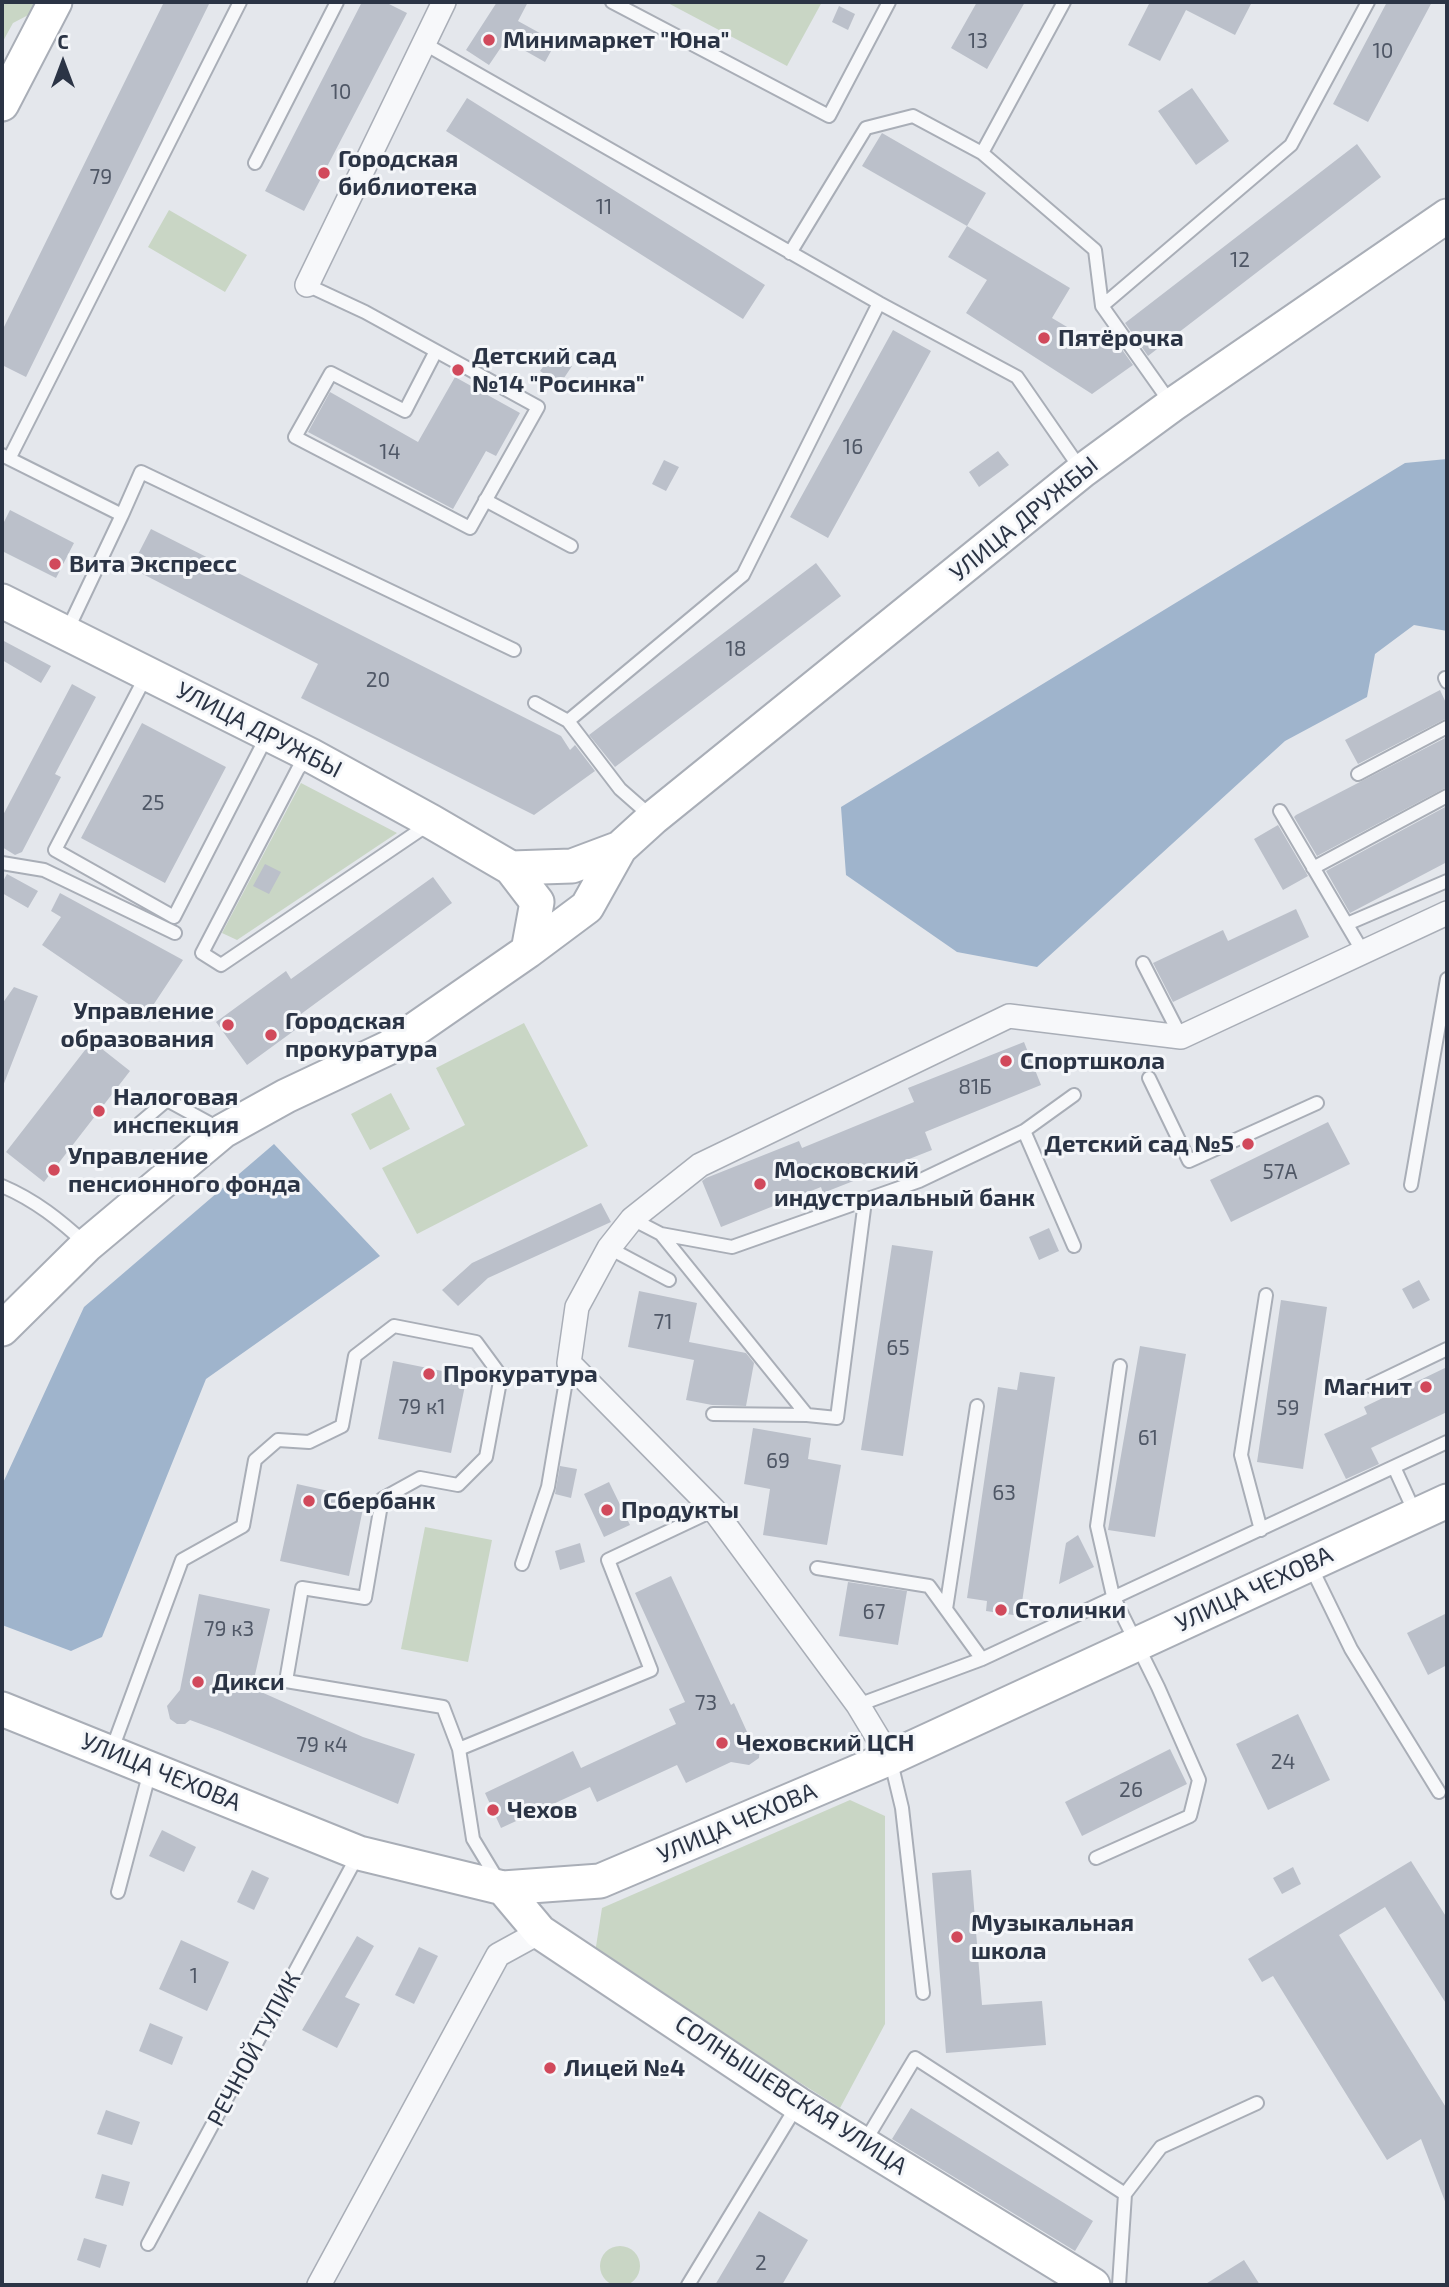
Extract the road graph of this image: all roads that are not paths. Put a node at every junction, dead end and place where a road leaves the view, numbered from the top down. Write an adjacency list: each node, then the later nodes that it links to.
1 (55, 2): 10 (street)
2 (240, 2): 20 (lane)
3 (337, 2): 12 (lane)
4 (444, 2): 9 (street)
5 (612, 2): 6 (lane)
6 (889, 2)
7 (1064, 2): 11 (lane)
8 (1368, 2): 17 (lane)
9 (425, 44): 14 (lane); 15 (street)
10 (2, 104)
11 (982, 153): 14 (lane); 17 (lane)
12 (255, 163)
13 (1447, 216): 19 (street, УЛИЦА ДРУЖБЫ)
14 (790, 253): 16 (lane)
15 (307, 285): 18 (lane)
16 (879, 303): 21 (lane); 30 (lane)
17 (1102, 306): 19 (lane)
18 (436, 351): 22 (lane); 22 (lane)
19 (1172, 405): 21 (street, УЛИЦА ДРУЖБЫ)
20 (6, 456): 23 (lane)
21 (1082, 471): 37 (street, УЛИЦА ДРУЖБЫ)
22 (485, 500): 24 (lane)
23 (122, 515): 26 (lane); 27 (lane)
24 (571, 546)
25 (2, 601): 26 (street, УЛИЦА ДРУЖБЫ)
26 (67, 631): 28 (street, УЛИЦА ДРУЖБЫ)
27 (514, 650)
28 (147, 673): 32 (street, УЛИЦА ДРУЖБЫ); 40 (lane)
29 (535, 703): 30 (lane)
30 (568, 721): 37 (lane)
31 (1447, 727): 34 (lane)
32 (268, 734): 33 (street, УЛИЦА ДРУЖБЫ); 40 (lane)
33 (310, 755): 38 (street, УЛИЦА ДРУЖБЫ); 38 (lane)
34 (1358, 774)
35 (1447, 796): 43 (lane)
36 (1280, 811): 43 (lane)
37 (653, 818): 39 (street, УЛИЦА ДРУЖБЫ)
38 (432, 822): 42 (street, УЛИЦА ДРУЖБЫ)
39 (620, 848): 42 (street, УЛИЦА ДРУЖБЫ); 49 (street, УЛИЦА ДРУЖБЫ)
40 (55, 850): 44 (lane)
41 (2, 863): 44 (lane)
42 (511, 868): 49 (street, УЛИЦА ДРУЖБЫ)
43 (1313, 868): 47 (lane)
44 (44, 870): 48 (lane)
45 (1447, 881): 47 (lane)
46 (1447, 913): 50 (street)
47 (1347, 924): 50 (lane)
48 (175, 933)
49 (528, 951): 59 (street, УЛИЦА ДРУЖБЫ)
50 (1363, 952): 53 (street)
51 (1143, 963): 53 (lane)
52 (1447, 979): 60 (lane)
53 (1181, 1037): 63 (street)
54 (1149, 1078): 56 (lane)
55 (1074, 1095): 58 (lane)
56 (1317, 1103)
57 (140, 1123): 59 (lane)
58 (1024, 1131): 62 (lane); 66 (lane)
59 (223, 1132): 65 (street, УЛИЦА ДРУЖБЫ)
60 (1410, 1185)
61 (2, 1186): 65 (lane)
62 (865, 1202): 64 (lane); 77 (lane)
63 (632, 1219): 64 (lane); 67 (street)
64 (662, 1234): 77 (lane)
65 (87, 1245): 70 (street, УЛИЦА ДРУЖБЫ)
66 (1074, 1246)
67 (609, 1248): 68 (lane); 72 (street)
68 (669, 1280)
69 (1266, 1295): 83 (lane)
70 (2, 1329)
71 (1447, 1349): 74 (lane)
72 (569, 1363): 81 (street); 85 (lane)
73 (1120, 1366): 87 (lane)
74 (1370, 1386)
75 (977, 1406): 88 (lane)
76 (713, 1414): 77 (lane)
77 (807, 1415)
78 (1447, 1442): 79 (lane)
79 (1394, 1467): 82 (lane); 83 (lane)
80 (1447, 1501): 82 (street, УЛИЦА ЧЕХОВА)
81 (714, 1510): 91 (street); 93 (lane)
82 (1416, 1515): 84 (street, УЛИЦА ЧЕХОВА)
83 (1261, 1530): 87 (lane)
84 (1309, 1563): 89 (street, УЛИЦА ЧЕХОВА); 97 (lane)
85 (522, 1564)
86 (817, 1568): 88 (lane)
87 (1113, 1597): 89 (lane); 90 (lane)
88 (946, 1609): 90 (lane)
89 (1136, 1643): 95 (street, УЛИЦА ЧЕХОВА); 99 (lane)
90 (982, 1659): 91 (lane)
91 (858, 1705): 95 (street)
92 (2, 1709): 94 (street, УЛИЦА ЧЕХОВА)
93 (459, 1749): 94 (lane); 100 (lane)
94 (111, 1752): 96 (street, УЛИЦА ЧЕХОВА)
95 (890, 1758): 100 (street, УЛИЦА ЧЕХОВА); 103 (lane)
96 (151, 1767): 98 (street, УЛИЦА ЧЕХОВА); 101 (lane)
97 (1439, 1792)
98 (359, 1853): 100 (street, УЛИЦА ЧЕХОВА); 108 (lane, РЕЧНОЙ ТУПИК)
99 (1096, 1858)
100 (503, 1888): 102 (street, СОЛНЫШЕВСКАЯ УЛИЦА)
101 (118, 1892)
102 (540, 1931): 104 (street, СОЛНЫШЕВСКАЯ УЛИЦА); 109 (street)
103 (923, 1993)
104 (798, 2104): 106 (street, СОЛНЫШЕВСКАЯ УЛИЦА); 110 (lane)
105 (1258, 2104): 107 (lane)
106 (864, 2143): 107 (lane); 111 (street, СОЛНЫШЕВСКАЯ УЛИЦА)
107 (1125, 2194): 112 (lane)
108 (148, 2244)
109 (318, 2285)
110 (688, 2285)
111 (1093, 2285)
112 (1119, 2285)

